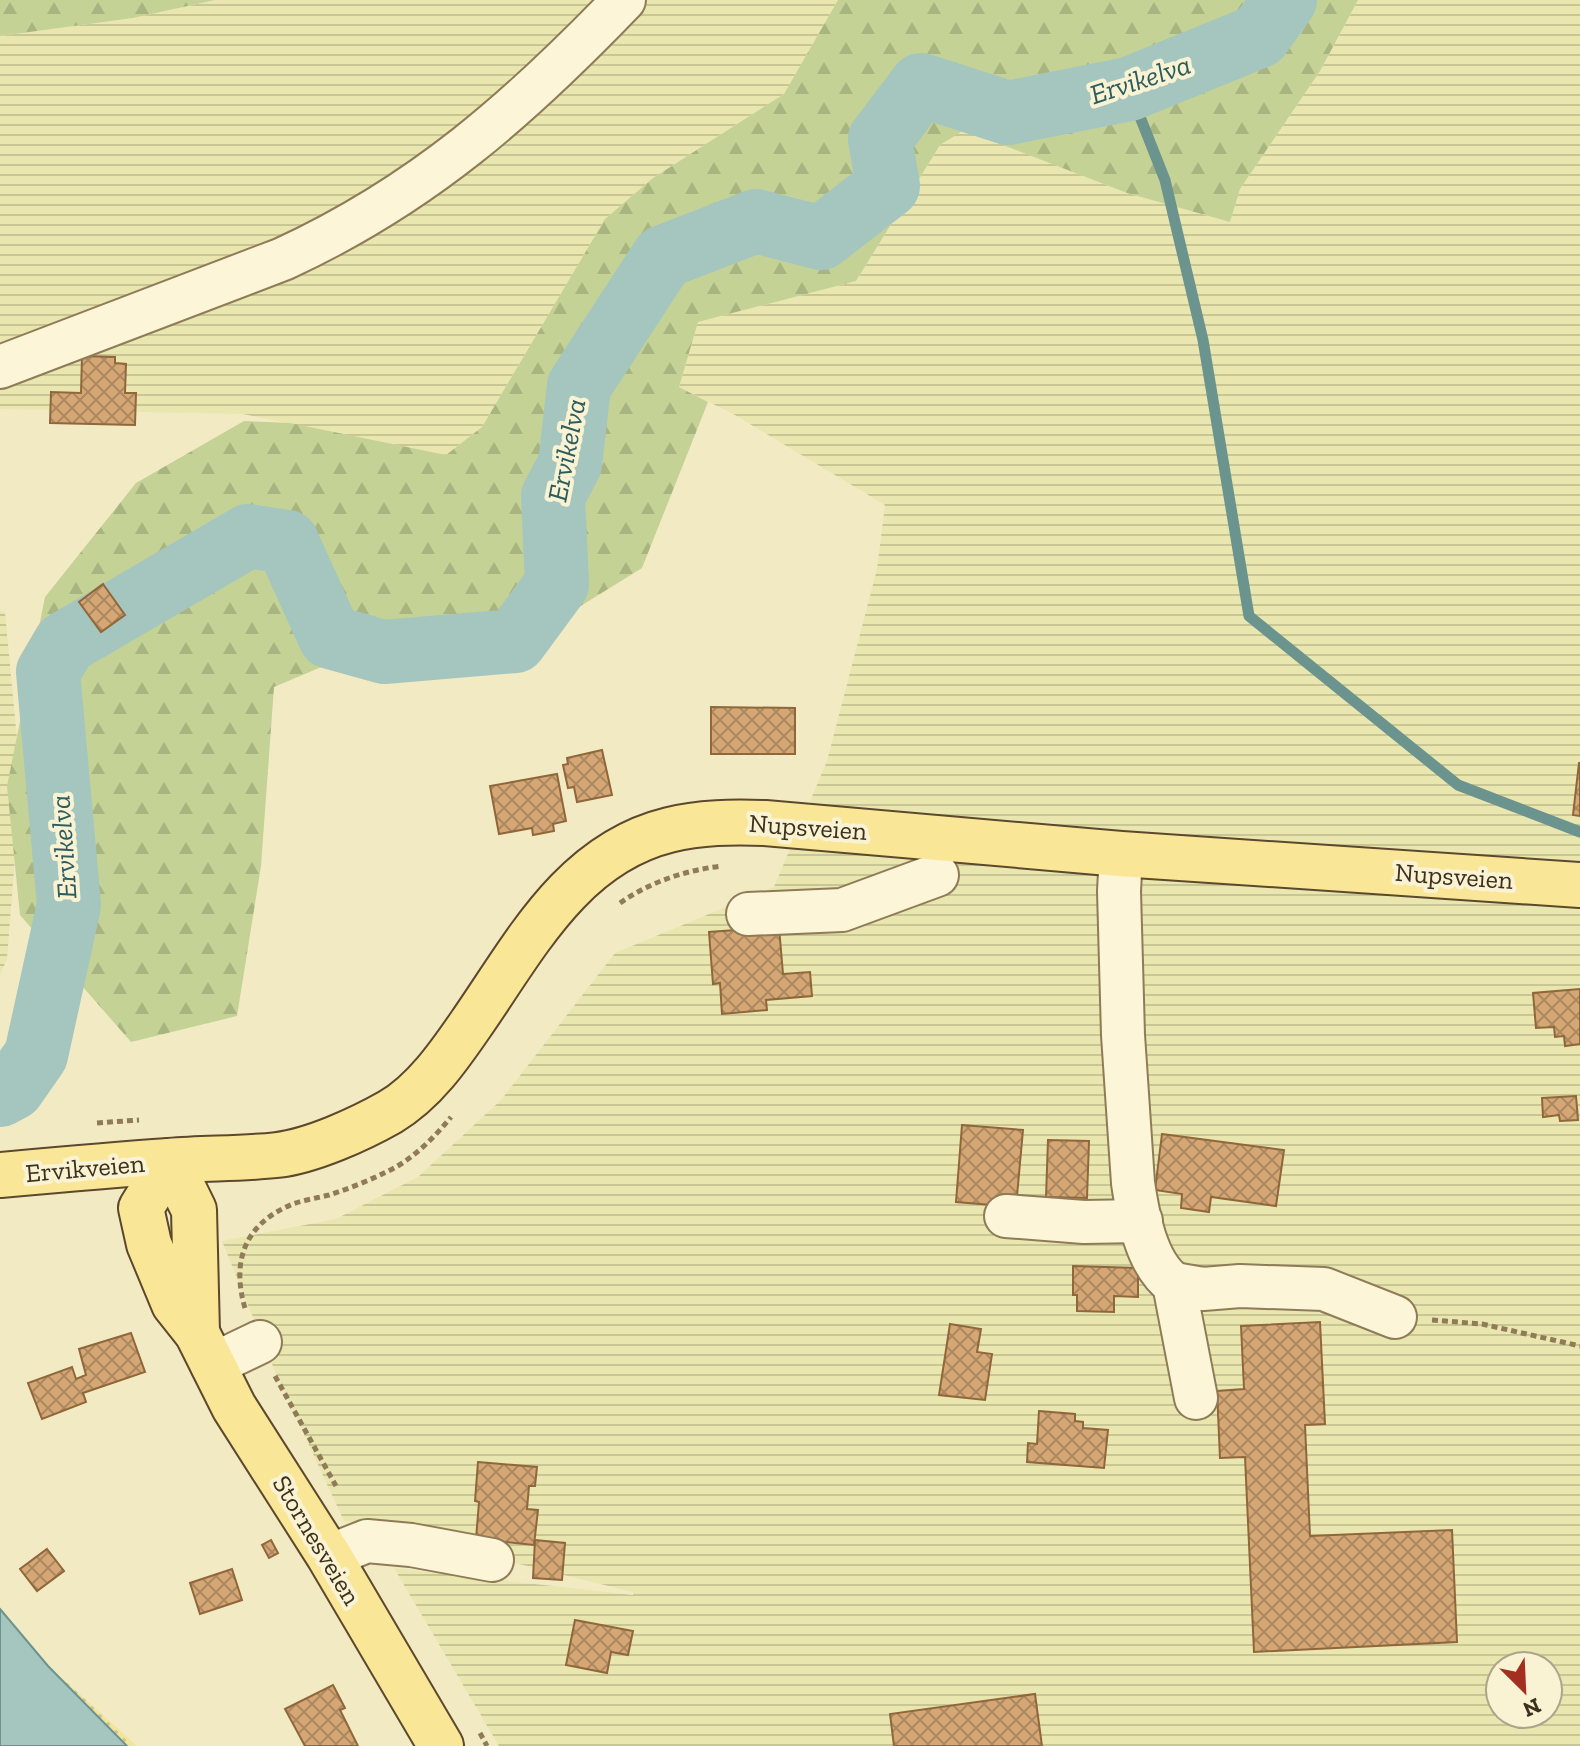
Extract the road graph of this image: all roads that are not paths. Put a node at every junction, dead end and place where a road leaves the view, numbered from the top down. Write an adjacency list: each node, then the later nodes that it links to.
1 (624, 0): 2 (street)
2 (0, 367)
3 (1121, 854): 5 (main road, Nupsveien); 7 (main road, Nupsveien); 10 (street)
4 (937, 875): 6 (street)
5 (1580, 885)
6 (748, 914)
7 (170, 1161): 8 (main road, Ervikveien); 14 (main road, Stornesveien)
8 (21, 1173)
9 (1006, 1216): 10 (street)
10 (1141, 1221): 11 (street)
11 (1174, 1284): 12 (street); 15 (street)
12 (1395, 1317)
13 (260, 1342): 14 (street)
14 (205, 1349): 16 (main road, Stornesveien)
15 (1196, 1398)
16 (329, 1556): 17 (street); 18 (main road, Stornesveien)
17 (492, 1560)
18 (457, 1733)

